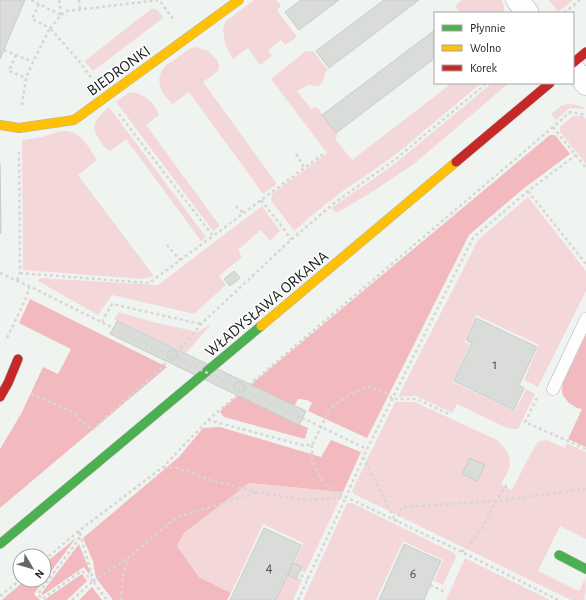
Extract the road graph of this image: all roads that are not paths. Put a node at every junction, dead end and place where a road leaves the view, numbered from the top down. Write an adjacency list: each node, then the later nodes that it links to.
1 (239, 0): 9 (street, BIEDRONKI)
2 (517, 0): 3 (street)
3 (527, 12)
4 (586, 52): 5 (street)
5 (574, 62)
6 (574, 69): 8 (street)
7 (549, 84): 14 (street, WŁADYSŁAWA ORKANA)
8 (586, 84)
9 (0, 125)
10 (586, 319): 12 (lane)
11 (18, 359): 13 (street)
12 (553, 389)
13 (0, 397)
14 (0, 544)
15 (560, 555): 16 (street)
16 (586, 569)

